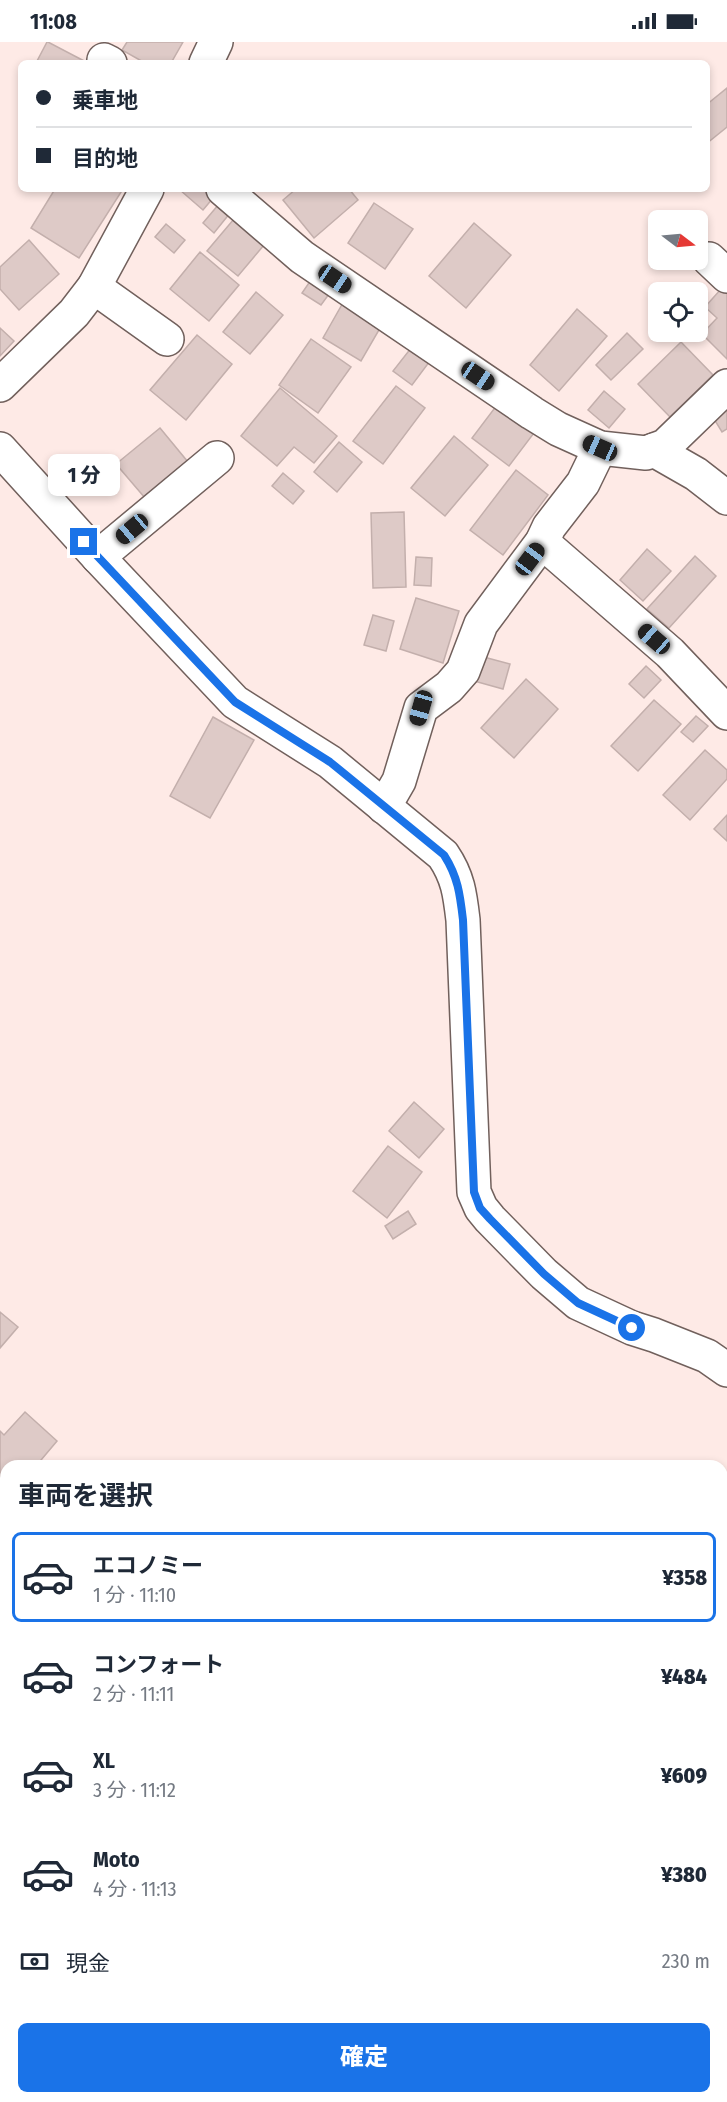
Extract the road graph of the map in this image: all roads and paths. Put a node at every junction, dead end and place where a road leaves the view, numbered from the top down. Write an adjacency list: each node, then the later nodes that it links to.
1 (216, 42): 2 (street)
2 (207, 60)
3 (145, 192): 5 (street)
4 (226, 192): 9 (street)
5 (94, 287): 6 (street); 7 (street)
6 (167, 339)
7 (0, 385)
8 (727, 386): 11 (street)
9 (600, 448): 11 (street); 14 (street)
10 (0, 449): 15 (street)
11 (654, 450): 13 (street)
12 (217, 458): 15 (street)
13 (727, 498)
14 (542, 542): 16 (street); 17 (street)
15 (98, 557): 17 (street)
16 (727, 713)
17 (384, 807): 18 (street)
18 (727, 1370)

